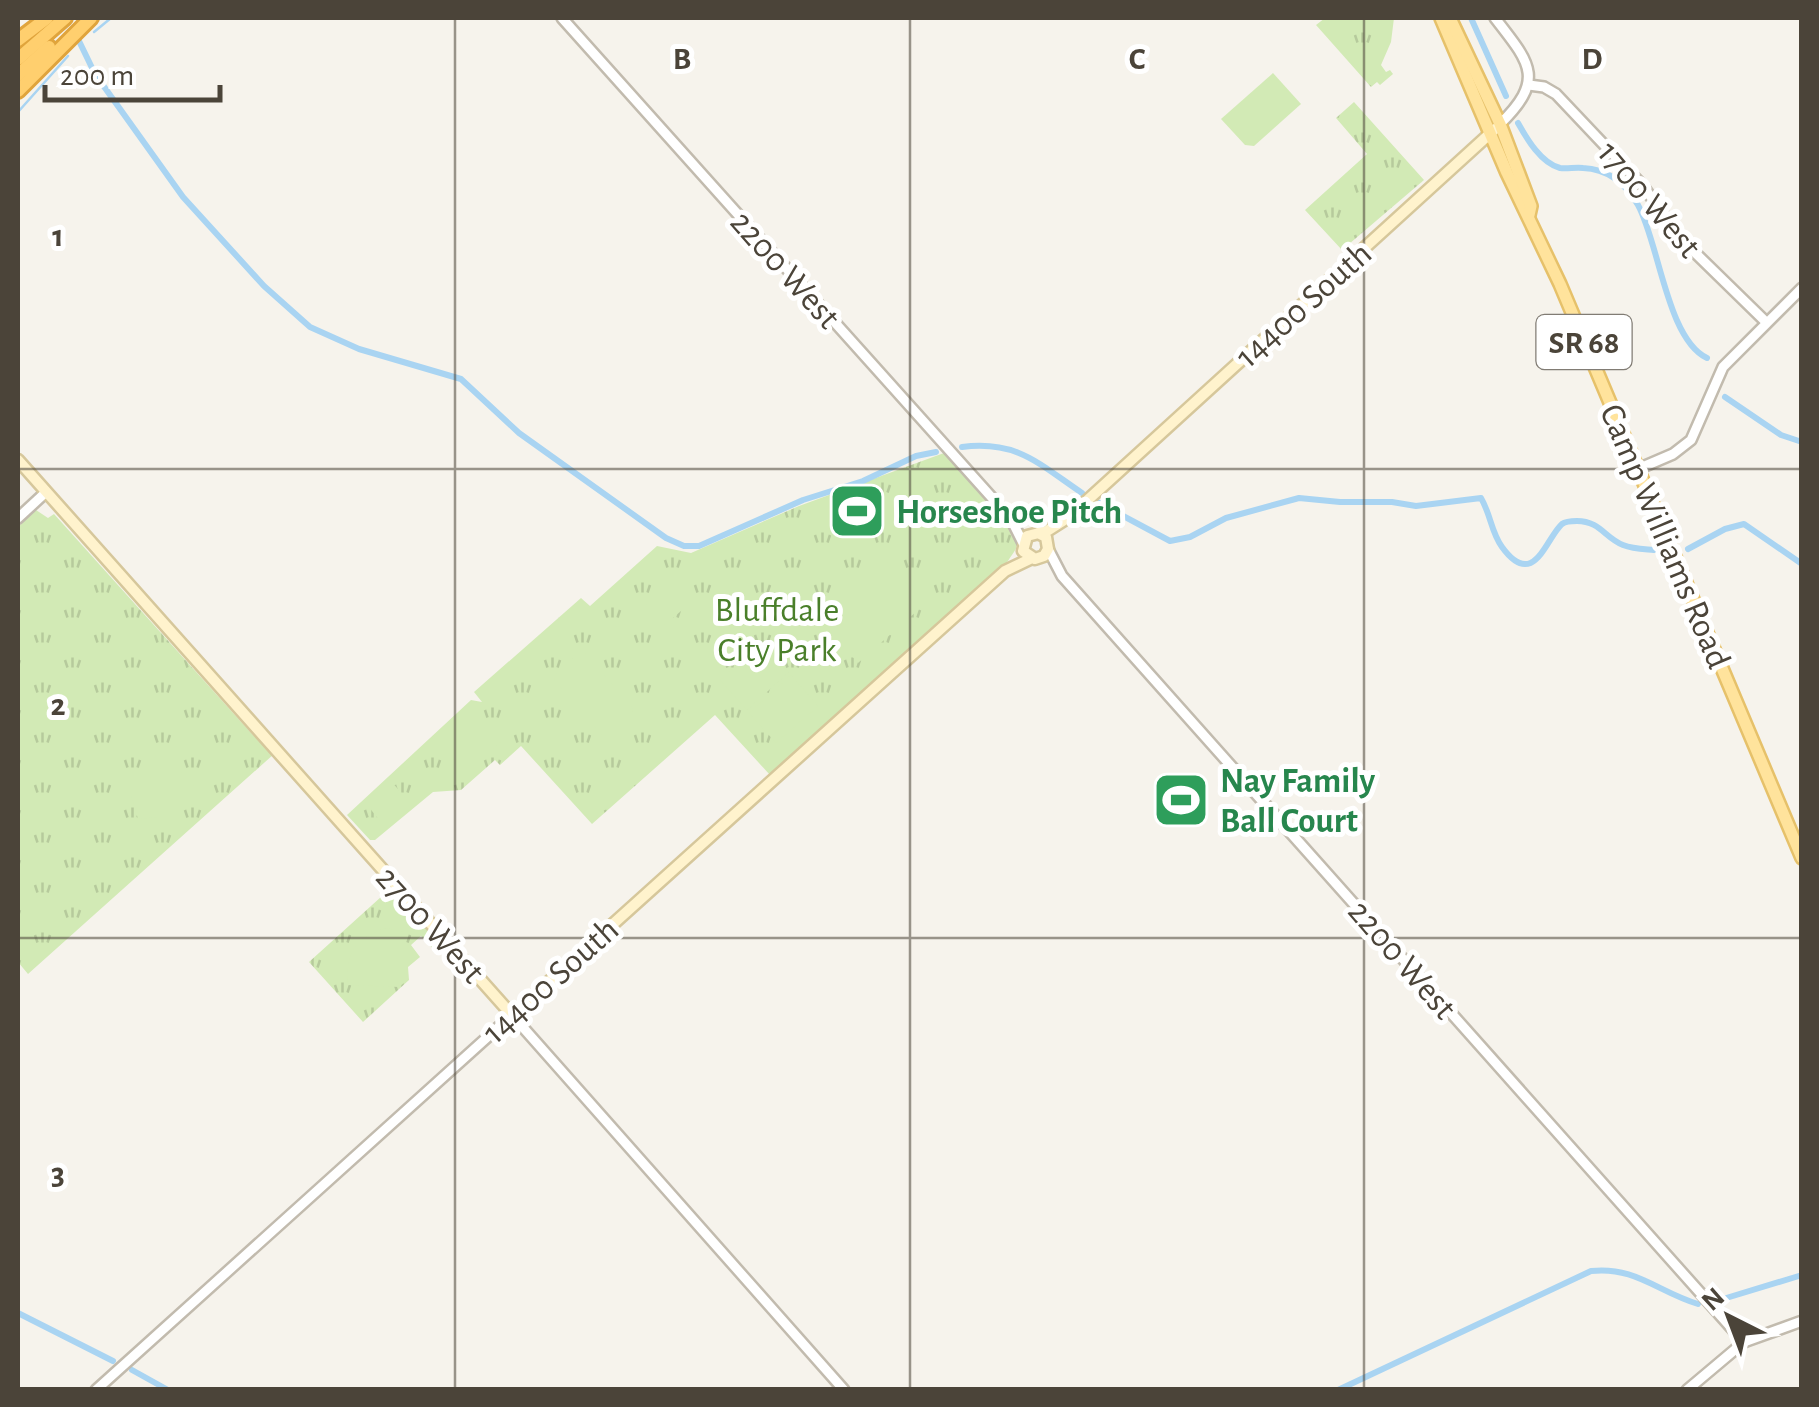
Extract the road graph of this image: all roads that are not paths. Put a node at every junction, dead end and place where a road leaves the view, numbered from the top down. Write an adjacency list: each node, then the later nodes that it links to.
1 (47, 18): 9 (highway)
2 (64, 18): 10 (highway)
3 (82, 18): 11 (highway)
4 (92, 18): 13 (highway)
5 (562, 18): 22 (street, 2200 West)
6 (1441, 18): 14 (main road, Camp Williams Road / SR 68)
7 (1450, 18): 14 (main road, Camp Williams Road / SR 68)
8 (1494, 18): 12 (street)
9 (18, 40)
10 (18, 59)
11 (18, 75)
12 (1530, 85): 14 (street, 14400 South); 16 (street, 1700 West)
13 (18, 91)
14 (1495, 129): 18 (main road, Camp Williams Road / SR 68); 20 (main road, 14400 South)
15 (1802, 288): 16 (street)
16 (1766, 322): 18 (street)
17 (18, 460): 19 (main road, 2700 West)
18 (1638, 469): 29 (main road, Camp Williams Road / SR 68)
19 (46, 493): 21 (street); 30 (main road, 2700 West)
20 (1069, 517): 23 (main road, 14400 South); 25 (main road, 14400 South)
21 (18, 518)
22 (1011, 519): 23 (street, 2200 West); 24 (street, 2200 West)
23 (1037, 533): 24 (main road); 25 (main road)
24 (1023, 545): 26 (main road); 27 (main road, 14400 South)
25 (1048, 547): 26 (main road); 28 (street, 2200 West)
26 (1034, 559): 27 (main road, 14400 South); 28 (street, 2200 West)
27 (1006, 572): 30 (main road, 14400 South)
28 (1062, 576): 32 (street, 2200 West)
29 (1802, 858)
30 (512, 1015): 33 (street, 14400 South); 34 (street, 2700 West)
31 (1802, 1321): 32 (street)
32 (1744, 1342): 35 (street)
33 (96, 1390)
34 (844, 1390)
35 (1686, 1390)

